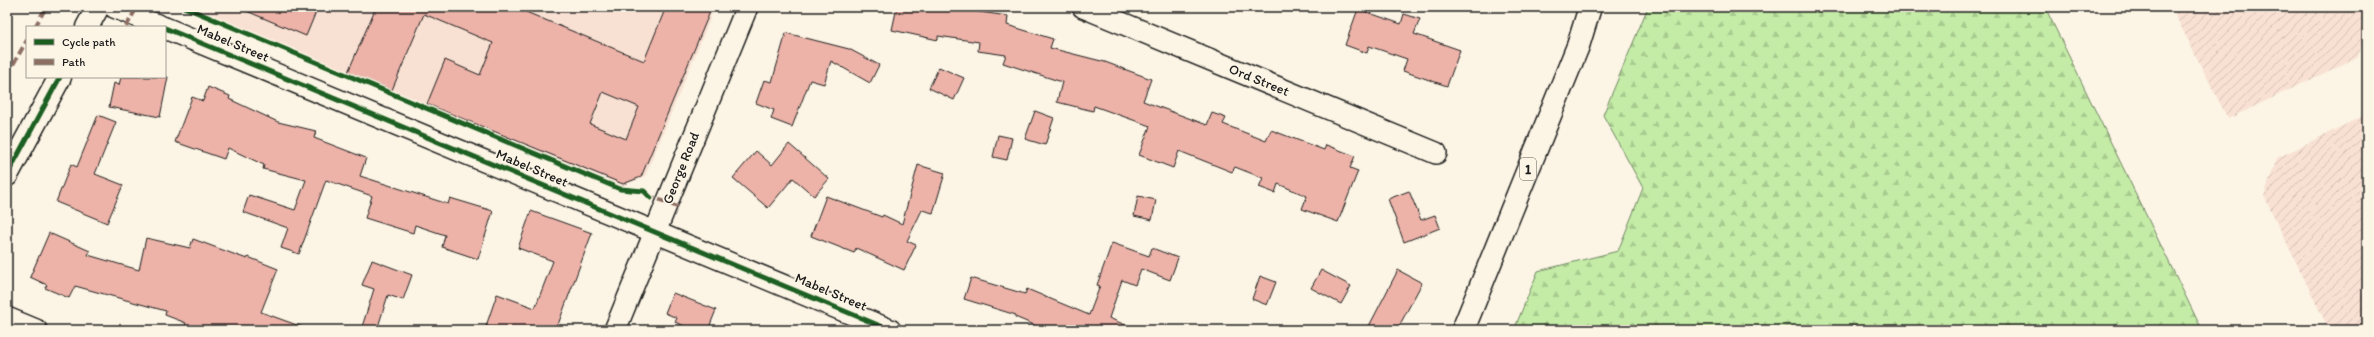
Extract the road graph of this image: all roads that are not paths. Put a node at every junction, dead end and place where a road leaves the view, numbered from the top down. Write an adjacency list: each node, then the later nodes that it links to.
1 (98, 7): 6 (main road)
2 (114, 7): 7 (street)
3 (746, 7): 12 (street, George Road)
4 (1083, 7): 10 (street, Ord Street)
5 (1590, 7): 17 (main road, 1)
6 (88, 26)
7 (160, 26)
8 (166, 28): 12 (street, Mabel Street)
9 (59, 78): 11 (main road)
10 (1436, 153)
11 (7, 176)
12 (654, 232): 15 (street, George Road); 16 (street, Mabel Street)
13 (7, 318): 14 (street)
14 (36, 330)
15 (615, 330)
16 (890, 330)
17 (1463, 330)

